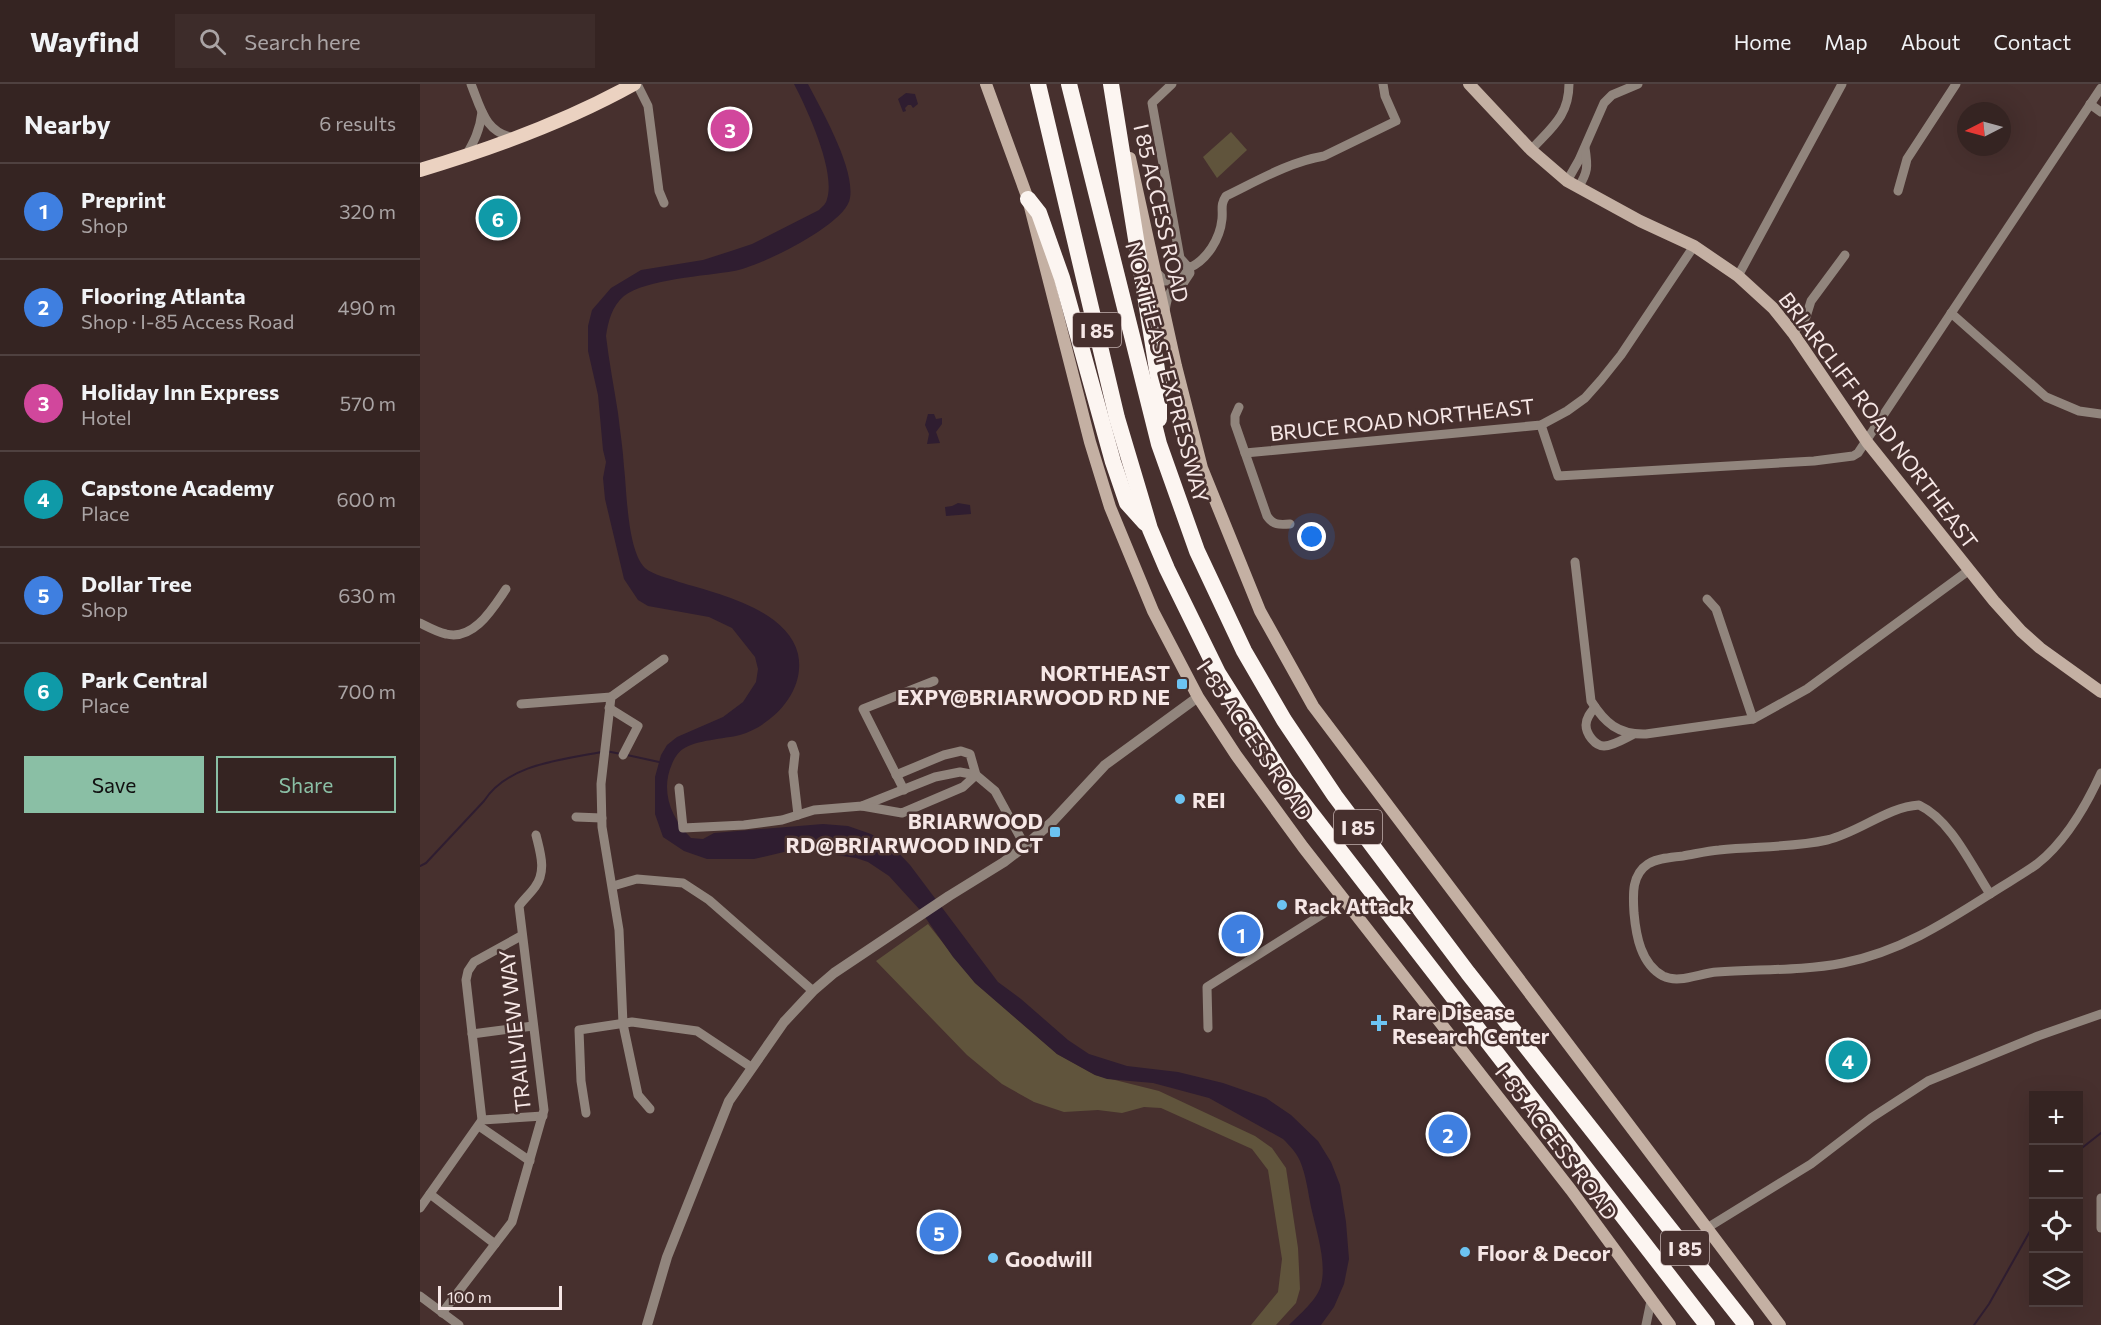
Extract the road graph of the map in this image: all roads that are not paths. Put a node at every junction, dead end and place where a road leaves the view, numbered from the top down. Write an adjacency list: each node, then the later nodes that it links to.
1 (471, 84): 16 (street)
2 (635, 84): 18 (main road); 27 (street)
3 (986, 84): 26 (main road, I-85 ACCESS ROAD)
4 (1038, 84): 44 (highway, I 85)
5 (1069, 84): 41 (highway, NORTHEAST EXPRESSWAY / I 85)
6 (1112, 84): 31 (main road, I 85 ACCESS ROAD); 41 (highway)
7 (1172, 84): 30 (street)
8 (1383, 84): 30 (street)
9 (1469, 84): 20 (main road, BRIARCLIFF ROAD NORTHEAST)
10 (1569, 84): 20 (street)
11 (1638, 84): 19 (street)
12 (1842, 84): 32 (street)
13 (1956, 84): 25 (street)
14 (2101, 88): 15 (street)
15 (2090, 104): 17 (street); 35 (street)
16 (482, 112): 18 (street); 21 (street)
17 (2101, 112)
18 (518, 138): 21 (main road)
19 (1585, 146): 23 (street); 24 (street)
20 (1531, 150): 23 (main road, BRIARCLIFF ROAD NORTHEAST)
21 (465, 157): 22 (main road)
22 (420, 170)
23 (1567, 181): 24 (main road, BRIARCLIFF ROAD NORTHEAST)
24 (1578, 188): 28 (main road, BRIARCLIFF ROAD NORTHEAST)
25 (1898, 191)
26 (1028, 199): 44 (highway); 54 (main road, I-85 ACCESS ROAD)
27 (664, 203)
28 (1694, 246): 32 (main road, BRIARCLIFF ROAD NORTHEAST); 39 (street, BRUCE ROAD NORTHEAST)
29 (1845, 255): 36 (street)
30 (1189, 268): 33 (street)
31 (1155, 271): 33 (street); 34 (main road, I 85 ACCESS ROAD)
32 (1738, 276): 36 (main road, BRIARCLIFF ROAD NORTHEAST)
33 (1175, 284): 34 (street)
34 (1165, 313): 92 (main road, I 85 ACCESS ROAD)
35 (1951, 313): 38 (street); 40 (street)
36 (1793, 333): 40 (main road, BRIARCLIFF ROAD NORTHEAST)
37 (1239, 406): 42 (street)
38 (2101, 414)
39 (1541, 425): 40 (street); 42 (street, BRUCE ROAD NORTHEAST)
40 (1867, 442): 46 (main road, BRIARCLIFF ROAD NORTHEAST)
41 (1159, 444): 103 (highway, NORTHEAST EXPRESSWAY / I 85)
42 (1245, 453): 43 (street)
43 (1290, 524)
44 (1150, 529): 102 (highway, I 85)
45 (1575, 562): 56 (street)
46 (1968, 571): 52 (main road, BRIARCLIFF ROAD NORTHEAST); 58 (street)
47 (506, 589): 49 (street)
48 (1707, 598): 58 (street)
49 (420, 623)
50 (664, 659): 53 (street)
51 (934, 681): 63 (street)
52 (2101, 692)
53 (611, 697): 55 (street); 57 (street)
54 (1198, 697): 72 (street); 75 (main road, I-85 ACCESS ROAD)
55 (521, 704)
56 (1595, 707): 59 (street); 59 (street)
57 (609, 708): 61 (street); 70 (street)
58 (1753, 719): 59 (street)
59 (1632, 735)
60 (792, 745): 68 (street)
61 (623, 755)
62 (2101, 773): 74 (street)
63 (896, 775): 64 (street); 66 (street)
64 (976, 775): 66 (street); 67 (street); 72 (street)
65 (679, 788): 68 (street)
66 (904, 790): 67 (street)
67 (862, 806): 68 (street)
68 (798, 815)
69 (576, 817): 70 (street)
70 (602, 818): 73 (street)
71 (536, 835): 76 (street, TRAILVIEW WAY)
72 (1025, 846): 77 (street)
73 (613, 886): 77 (street); 79 (street)
74 (1990, 894): 74 (street)
75 (1345, 900): 81 (street); 96 (main road, I-85 ACCESS ROAD)
76 (521, 936): 80 (street, TRAILVIEW WAY); 82 (street)
77 (813, 991): 83 (street)
78 (2101, 1014): 92 (street)
79 (623, 1024): 83 (street); 84 (street); 85 (street)
80 (533, 1026): 82 (street); 86 (street, TRAILVIEW WAY)
81 (1208, 1028)
82 (472, 1034): 87 (street)
83 (751, 1067): 99 (street)
84 (650, 1109)
85 (586, 1113)
86 (543, 1116): 87 (street); 88 (street, TRAILVIEW WAY)
87 (480, 1123): 88 (street); 89 (street)
88 (530, 1161): 94 (street, TRAILVIEW WAY)
89 (430, 1194): 91 (street); 94 (street)
90 (2101, 1197): 93 (street)
91 (420, 1208)
92 (1707, 1228): 104 (main road)
93 (2101, 1228)
94 (495, 1244): 97 (street, TRAILVIEW WAY)
95 (420, 1296): 97 (street)
96 (1651, 1300): 100 (street); 101 (main road, I-85 ACCESS ROAD)
97 (442, 1313): 98 (street)
98 (459, 1325)
99 (647, 1325)
100 (1646, 1325)
101 (1670, 1325)
102 (1707, 1325)
103 (1746, 1325)
104 (1780, 1325)

